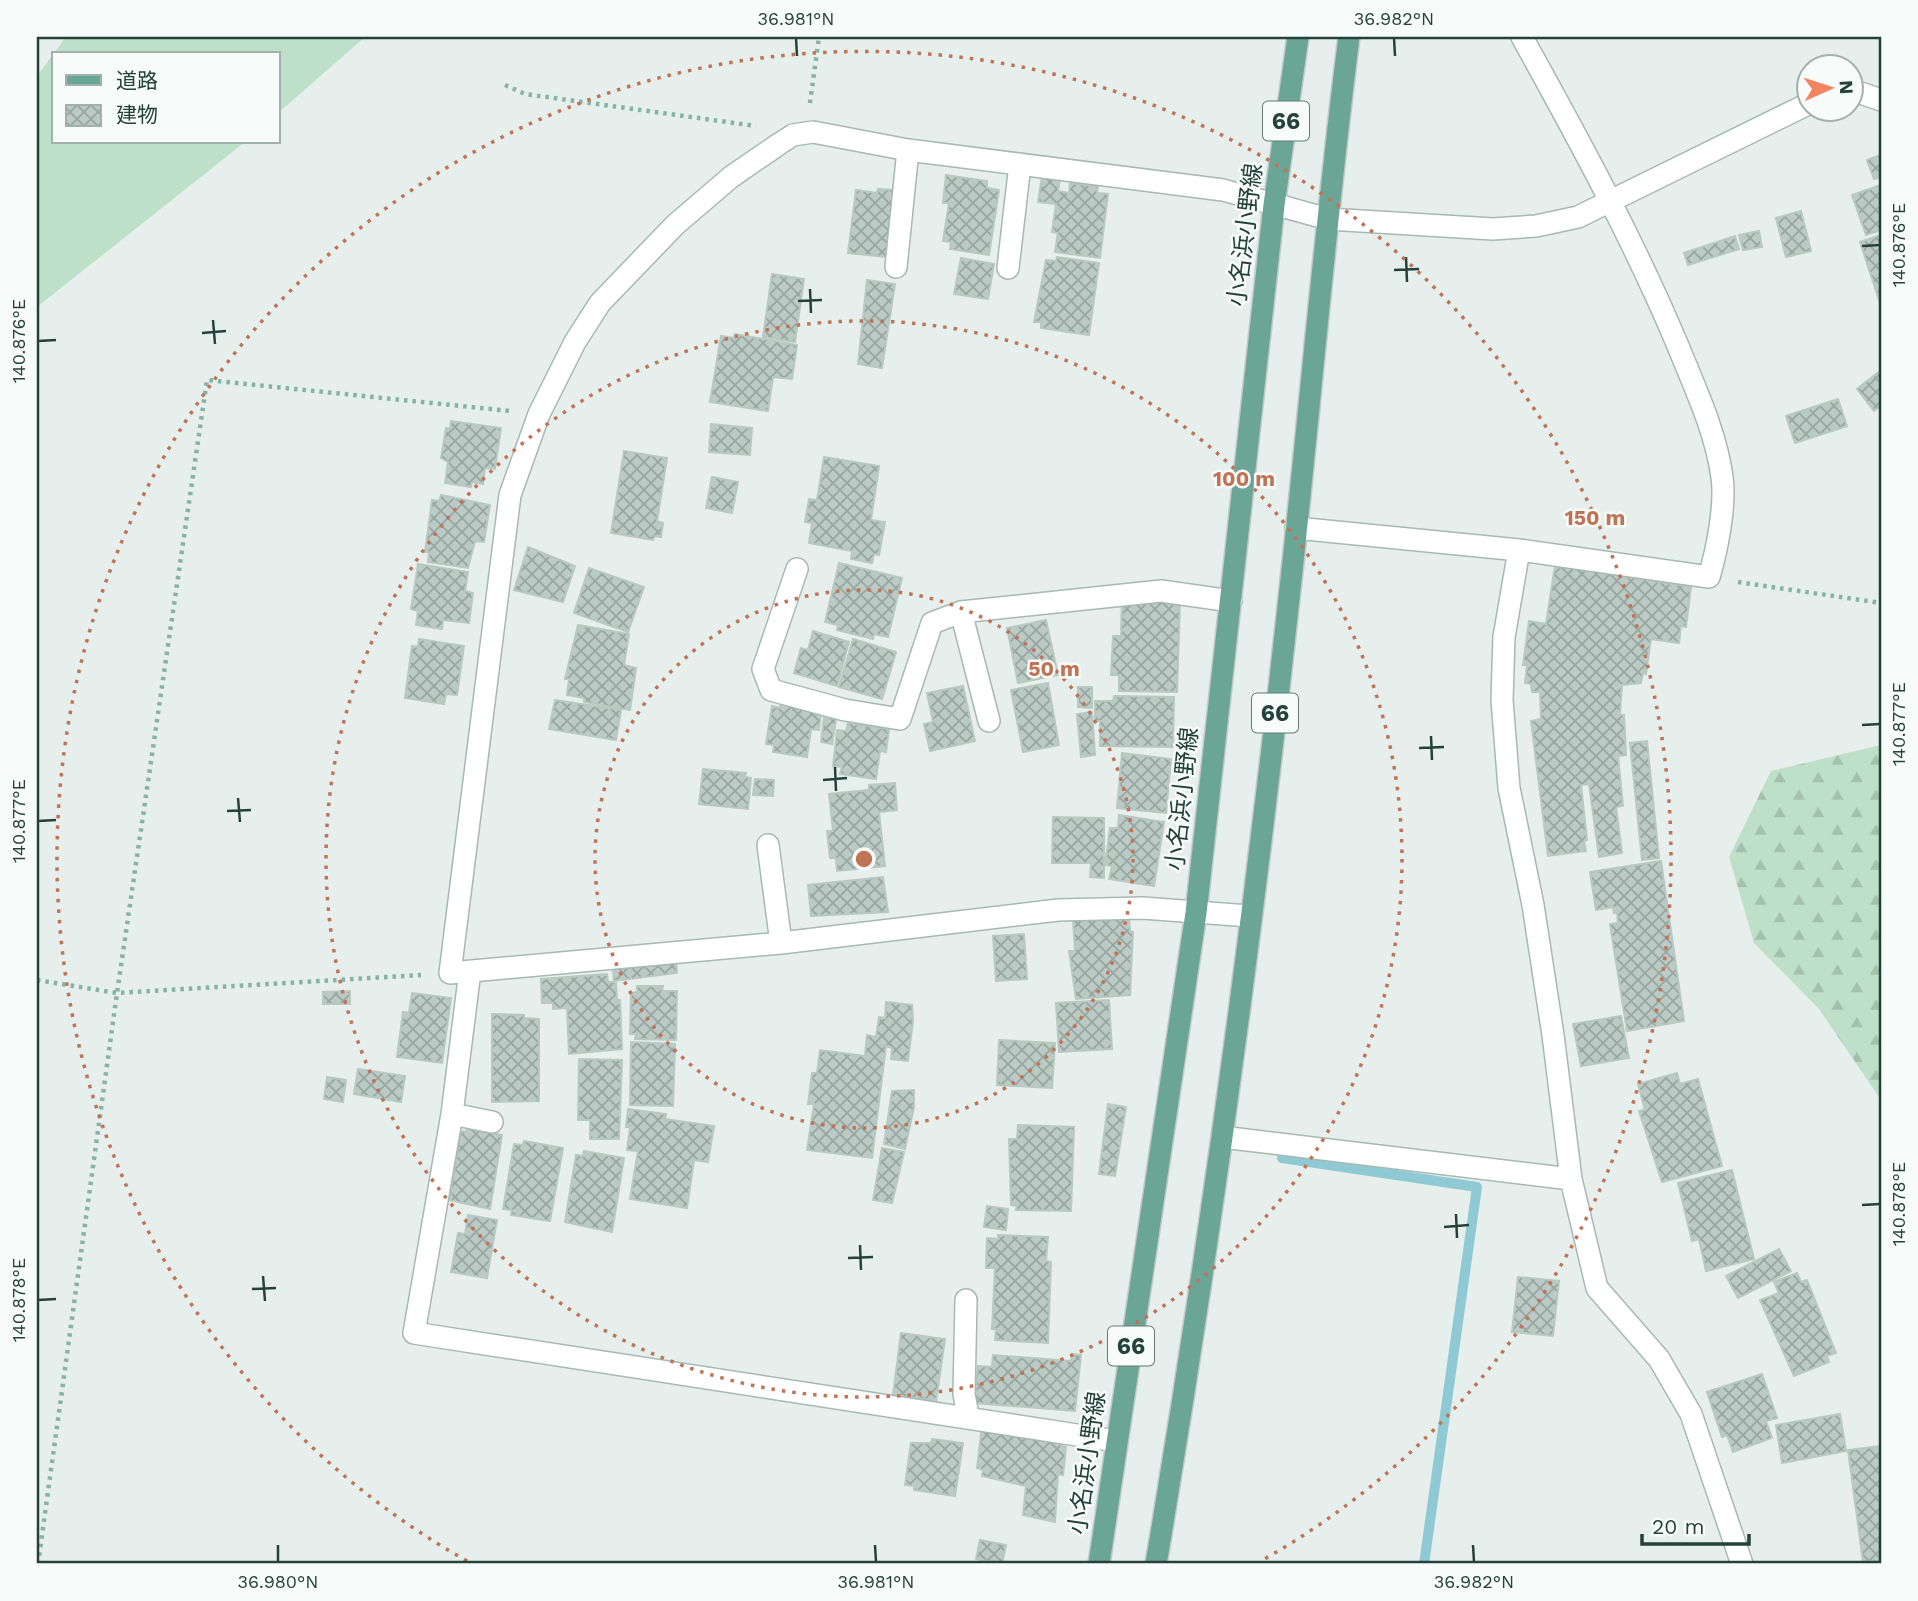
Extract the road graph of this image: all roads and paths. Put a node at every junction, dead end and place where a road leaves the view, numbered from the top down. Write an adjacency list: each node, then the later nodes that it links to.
1 (819, 37): 7 (path)
2 (1298, 37): 11 (main road, 小名浜小野線 / 66)
3 (1349, 37): 12 (main road, 66)
4 (1522, 37): 10 (street)
5 (505, 85): 7 (path)
6 (1796, 110): 10 (street)
7 (800, 134): 8 (street); 15 (street)
8 (908, 150): 9 (street); 13 (street)
9 (1020, 164): 11 (street); 14 (street)
10 (1613, 202): 12 (street); 19 (street)
11 (1275, 205): 12 (street); 20 (main road, 小名浜小野線 / 66)
12 (1328, 219): 16 (main road, 66)
13 (896, 267)
14 (1008, 268)
15 (539, 414): 28 (street); 30 (path)
16 (1296, 528): 17 (street); 26 (main road, 66)
17 (1519, 550): 19 (street); 34 (street)
18 (797, 569): 22 (street)
19 (1709, 577): 21 (path)
20 (1231, 600): 22 (street); 25 (main road, 小名浜小野線 / 66)
21 (1881, 603)
22 (961, 612): 23 (street)
23 (989, 721)
24 (768, 845): 27 (street)
25 (1196, 913): 26 (street); 27 (street); 37 (main road, 小名浜小野線 / 66)
26 (1250, 916): 33 (main road, 66)
27 (781, 943): 28 (street)
28 (460, 972): 30 (path); 31 (street)
29 (37, 981): 30 (path)
30 (117, 993): 38 (path)
31 (452, 1114): 32 (street); 36 (street)
32 (492, 1122)
33 (1222, 1137): 34 (street); 40 (main road, 66)
34 (1571, 1179): 41 (street)
35 (966, 1300): 36 (street)
36 (968, 1416): 37 (street)
37 (1116, 1441): 39 (main road, 小名浜小野線 / 66)
38 (38, 1564)
39 (1099, 1564)
40 (1156, 1564)
41 (1742, 1564)

